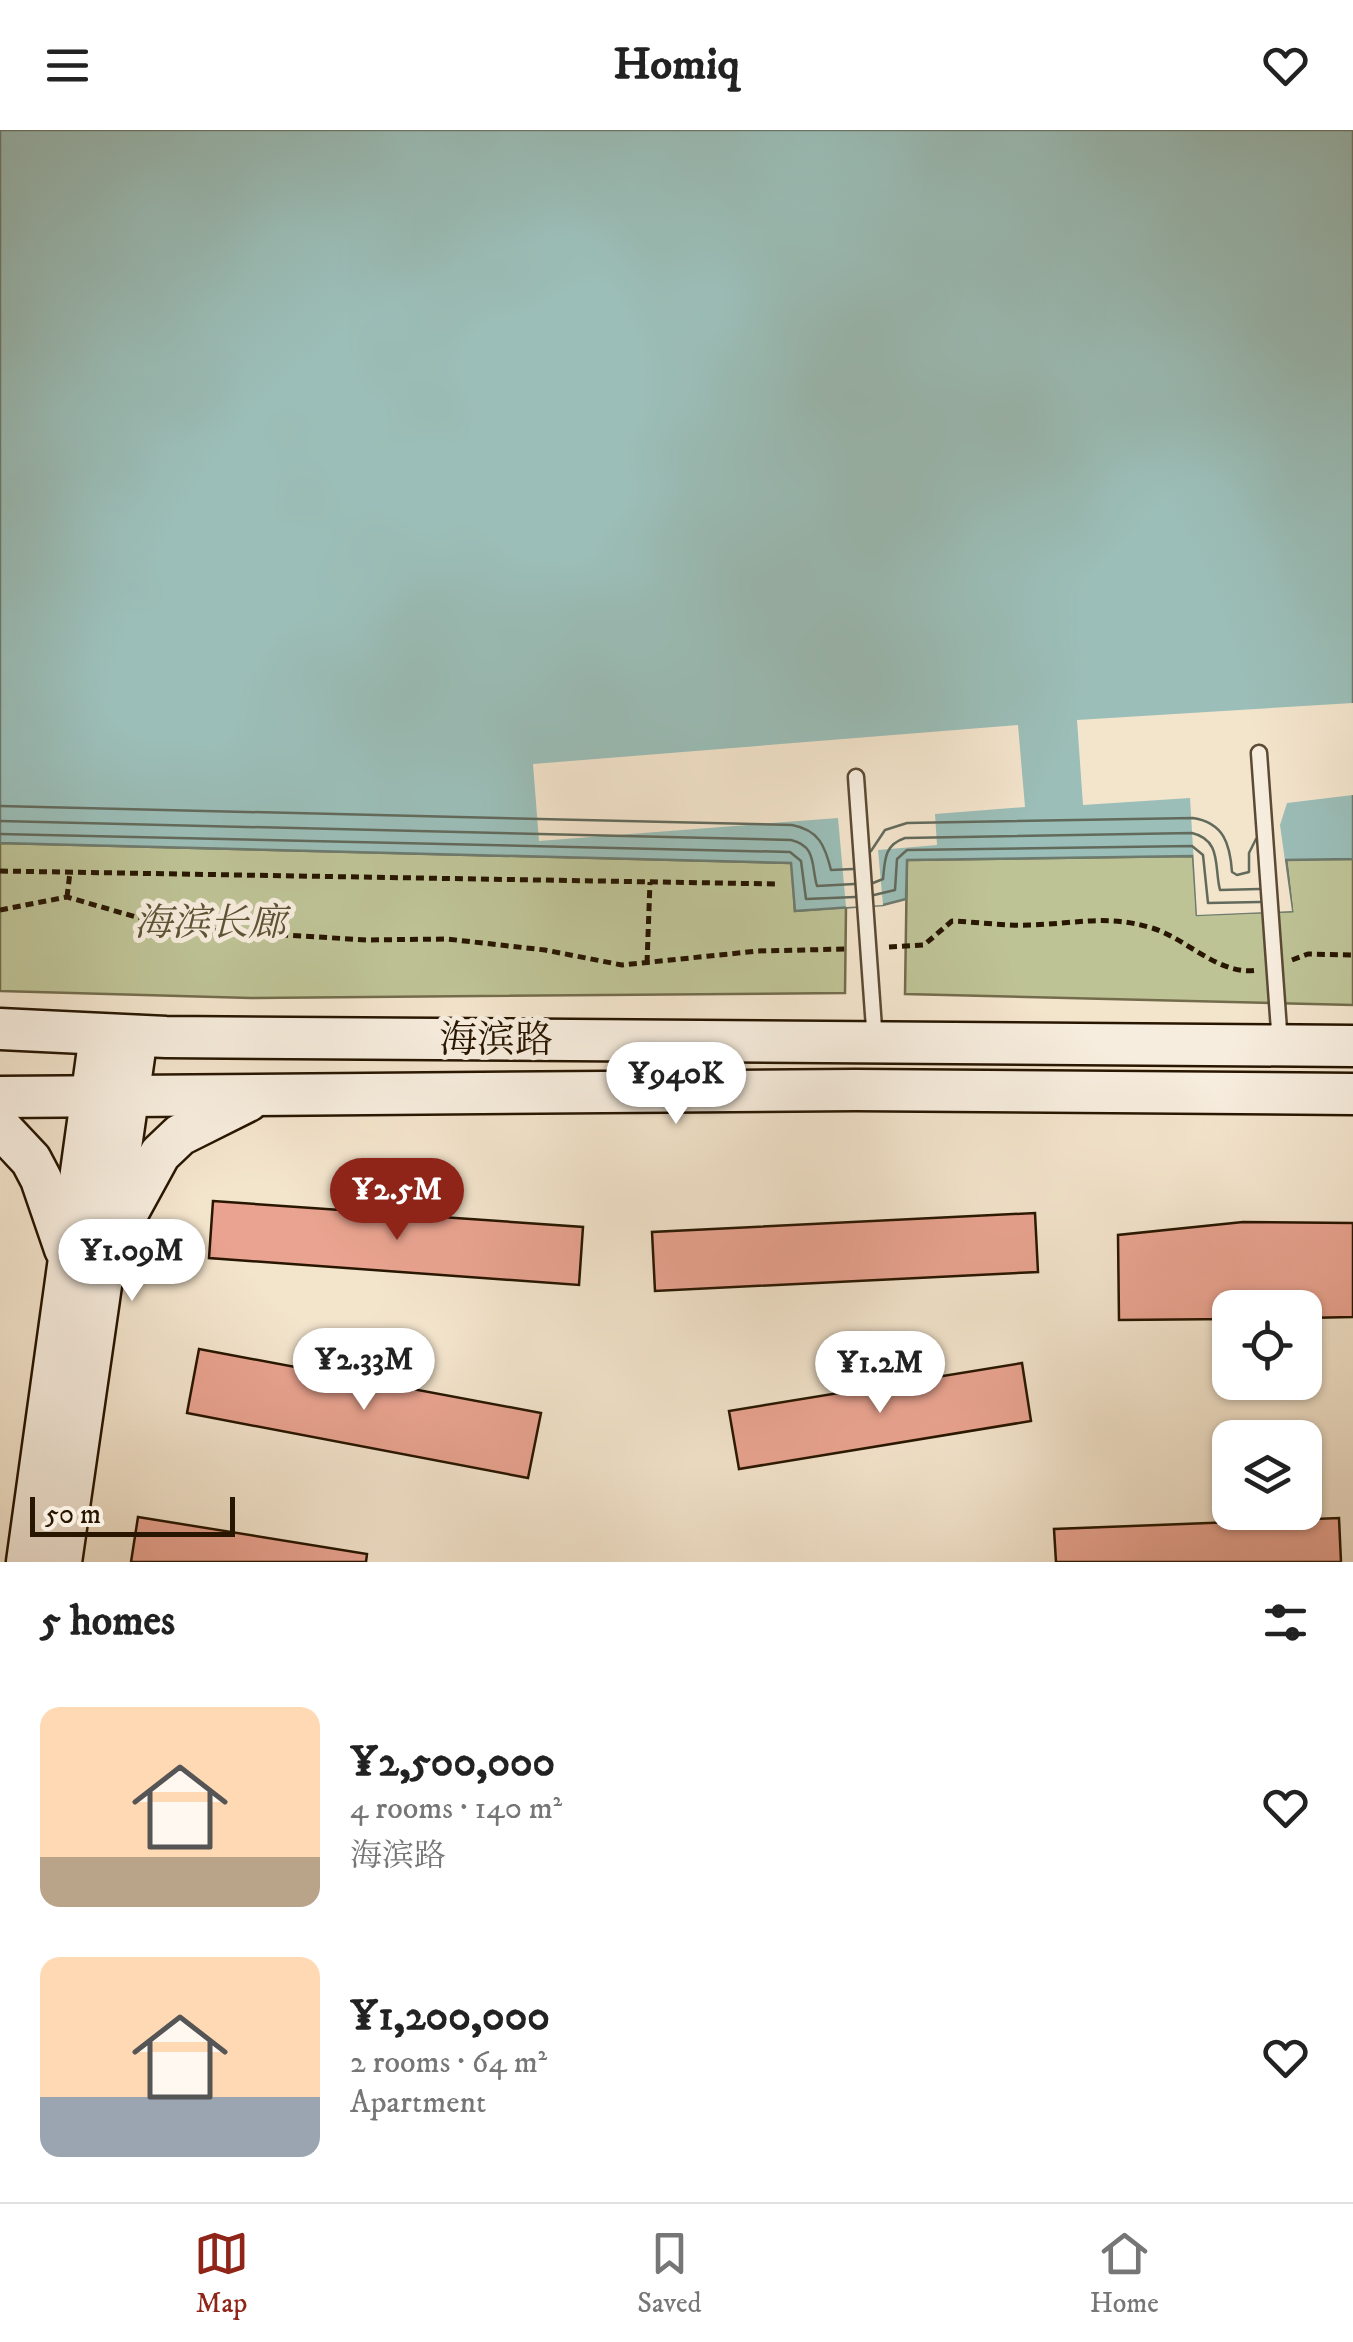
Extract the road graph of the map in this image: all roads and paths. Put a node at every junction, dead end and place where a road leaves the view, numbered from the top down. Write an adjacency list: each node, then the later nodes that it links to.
1 (1259, 753): 12 (lane)
2 (856, 776): 9 (lane)
3 (0, 871): 4 (path)
4 (70, 872): 5 (path); 7 (path)
5 (650, 882): 6 (path); 11 (path)
6 (778, 884)
7 (67, 897): 8 (path); 11 (path)
8 (0, 910)
9 (869, 949): 11 (path); 12 (path); 15 (lane)
10 (1353, 954): 12 (path)
11 (647, 963)
12 (1274, 968): 16 (lane)
13 (0, 1029): 14 (main road, 海滨路)
14 (118, 1035): 15 (main road, 海滨路); 19 (main road)
15 (875, 1042): 16 (main road, 海滨路)
16 (1280, 1045): 17 (main road, 海滨路)
17 (1353, 1046)
18 (1353, 1094): 21 (main road, 海滨路)
19 (109, 1096): 20 (main road, 海滨路); 21 (main road, 海滨路); 23 (main road)
20 (0, 1097)
21 (256, 1097): 23 (main road)
22 (0, 1127): 23 (main road)
23 (85, 1261): 24 (main road); 25 (main road)
24 (27, 1562)
25 (61, 1562)

